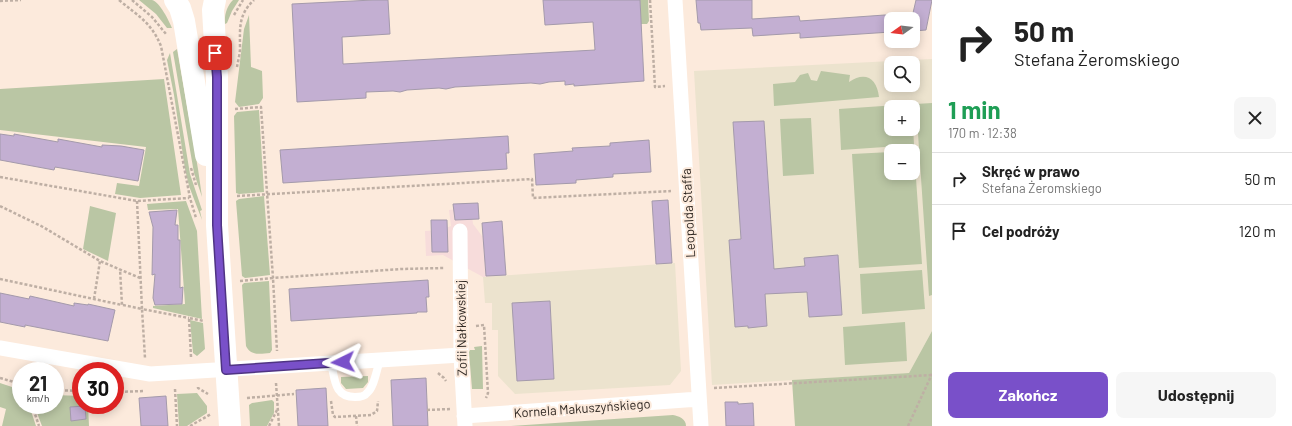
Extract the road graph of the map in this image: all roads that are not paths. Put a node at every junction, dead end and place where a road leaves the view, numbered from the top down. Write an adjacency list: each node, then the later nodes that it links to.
1 (175, 0): 2 (main road); 5 (main road)
2 (211, 0)
3 (214, 0): 5 (main road)
4 (675, 0): 12 (street, Leopolda Staffa)
5 (217, 225): 11 (main road)
6 (460, 231): 8 (street, Zofii Nałkowskiej)
7 (0, 348): 11 (street)
8 (461, 355): 9 (street); 13 (street, Zofii Nałkowskiej)
9 (380, 360): 10 (street); 10 (lane)
10 (331, 363): 11 (street)
11 (226, 370): 14 (main road)
12 (699, 399): 13 (street, Kornela Makuszyńskiego); 15 (street, Leopolda Staffa)
13 (460, 417)
14 (230, 426)
15 (701, 426)

